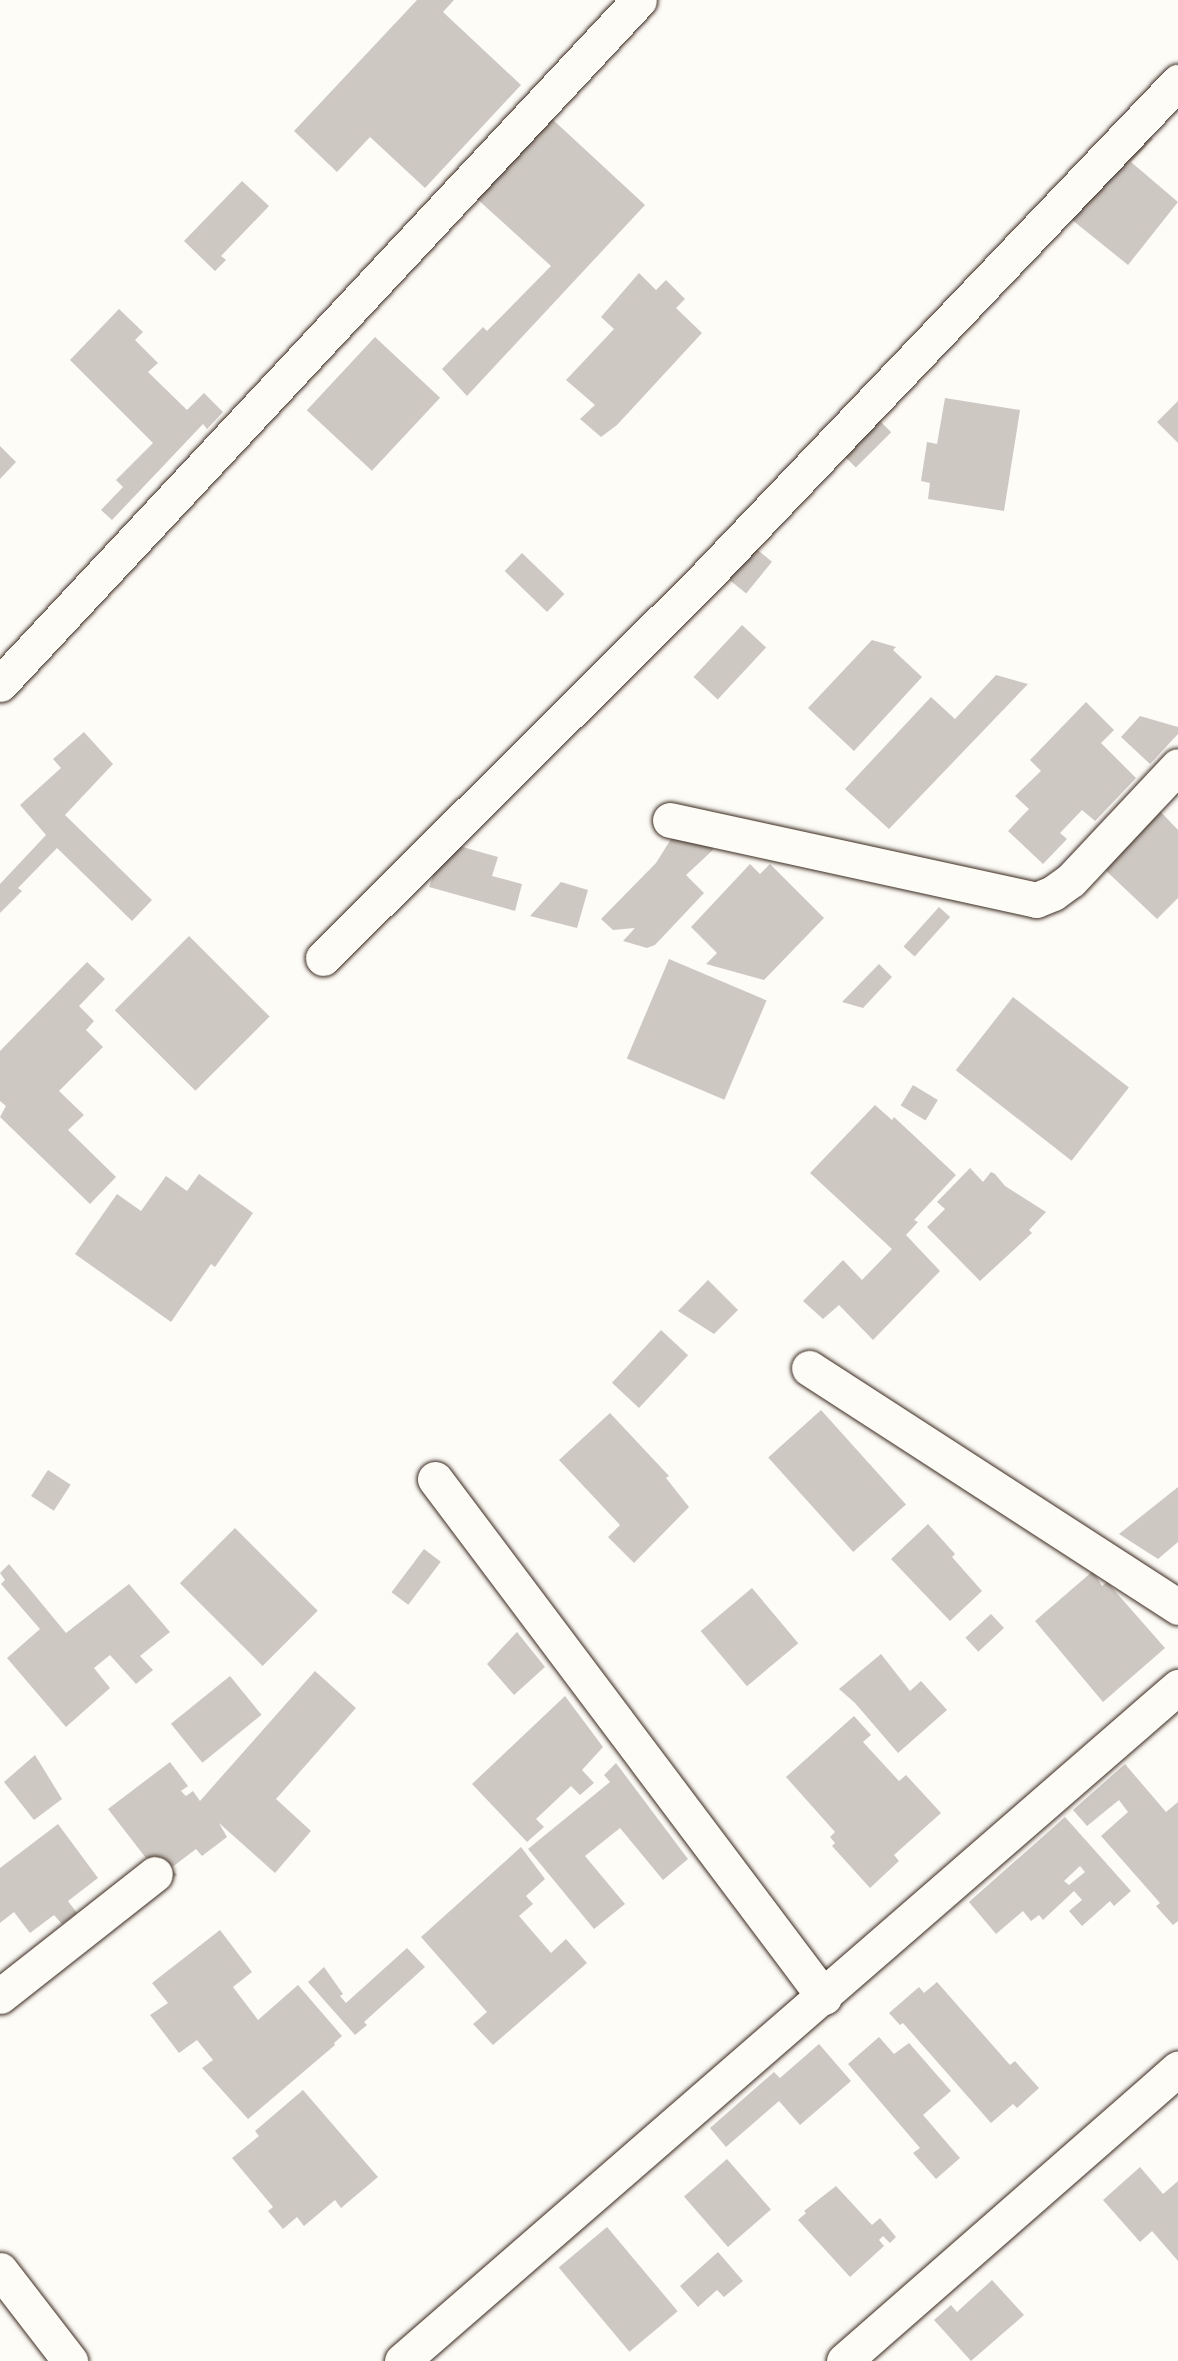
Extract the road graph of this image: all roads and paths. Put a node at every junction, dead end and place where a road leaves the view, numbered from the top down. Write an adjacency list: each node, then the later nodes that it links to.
1 (639, 0): 3 (street)
2 (1178, 82): 6 (street)
3 (0, 684)
4 (1178, 766): 5 (street)
5 (670, 820)
6 (323, 958)
7 (809, 1368): 9 (street)
8 (435, 1479): 13 (street)
9 (1178, 1607)
10 (1178, 1687): 13 (street)
11 (155, 1874): 12 (street)
12 (0, 1996)
13 (824, 1997): 17 (street)
14 (1178, 2068): 18 (street)
15 (0, 2270): 16 (street)
16 (70, 2361)
17 (402, 2361)
18 (844, 2361)

